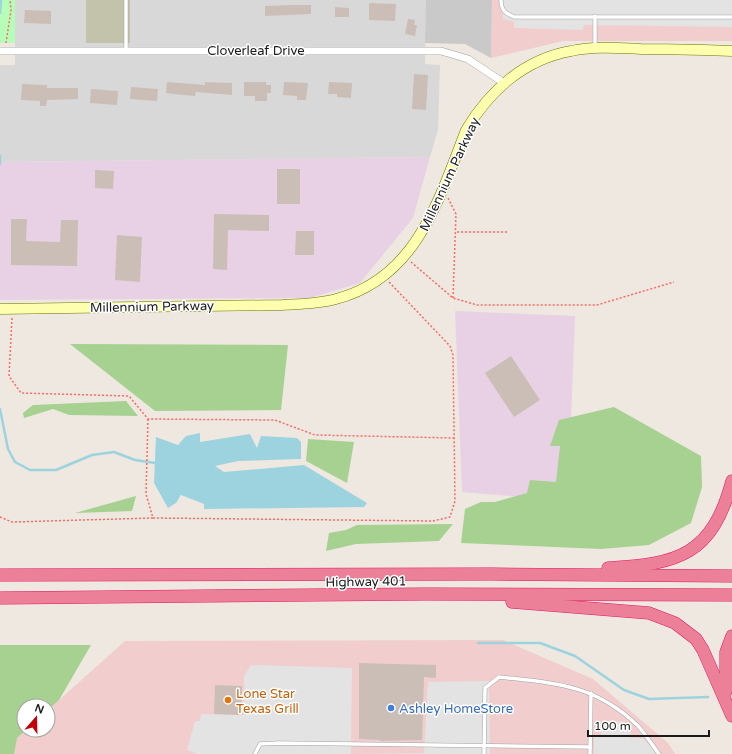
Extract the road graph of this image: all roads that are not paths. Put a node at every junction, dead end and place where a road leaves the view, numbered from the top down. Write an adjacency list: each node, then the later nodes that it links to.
1 (126, 0): 7 (lane)
2 (501, 0): 3 (lane)
3 (595, 16): 4 (lane); 5 (lane)
4 (732, 16)
5 (595, 48): 8 (street, Millennium Parkway); 9 (street, Millennium Parkway)
6 (3, 51): 7 (street, Cloverleaf Drive)
7 (126, 51): 9 (street, Cloverleaf Drive)
8 (732, 51)
9 (504, 83): 10 (street, Millennium Parkway)
10 (0, 309)
11 (732, 481): 12 (highway)
12 (492, 574): 13 (highway, Highway 401); 14 (highway, Highway 401)
13 (0, 575)
14 (732, 576)
15 (425, 594): 16 (highway, Highway 401); 17 (highway, Highway 401); 20 (highway)
16 (732, 594)
17 (0, 598)
18 (732, 636): 20 (highway)
19 (591, 693): 22 (lane); 23 (lane); 27 (lane)
20 (728, 702): 21 (highway)
21 (732, 716)
22 (484, 745): 23 (lane); 24 (lane); 25 (lane)
23 (590, 747): 26 (lane)
24 (255, 754)
25 (484, 754)
26 (590, 754)
27 (659, 754)

